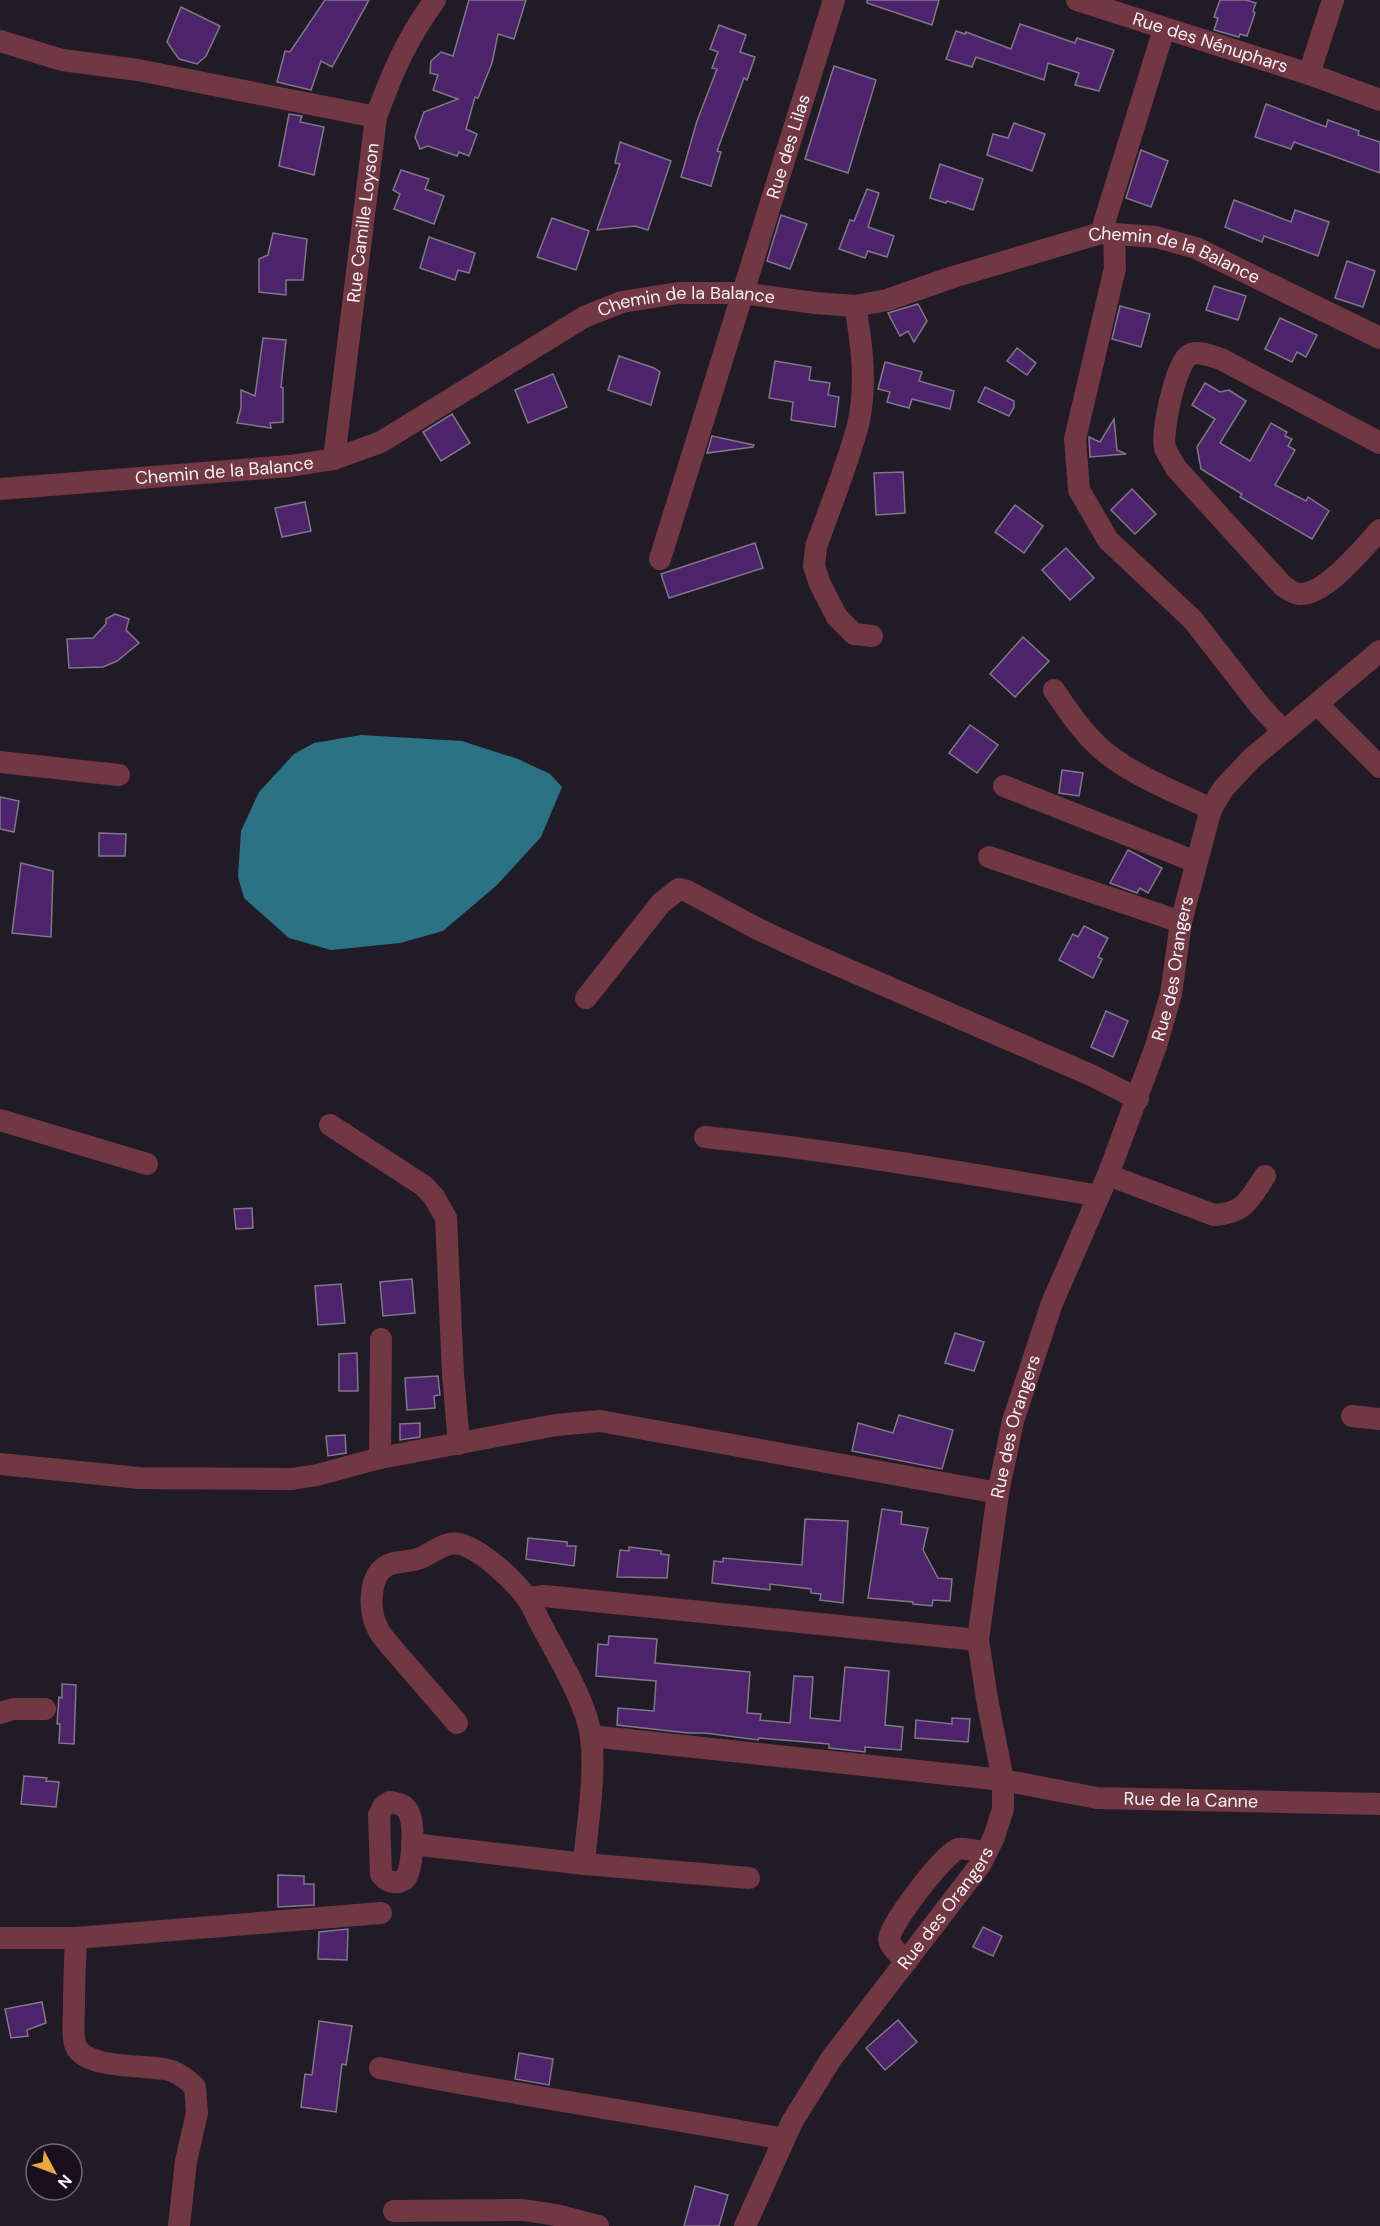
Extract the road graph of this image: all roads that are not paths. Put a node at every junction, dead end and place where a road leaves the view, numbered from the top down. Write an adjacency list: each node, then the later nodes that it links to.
1 (435, 0): 9 (street, Rue Camille Loyson)
2 (834, 0): 11 (street, Rue des Lilas)
3 (1077, 0): 5 (street, Rue des Nénuphars)
4 (1333, 0): 7 (street)
5 (1164, 29): 7 (street, Rue des Nénuphars); 10 (street)
6 (0, 41): 9 (street)
7 (1309, 74): 8 (street, Rue des Nénuphars)
8 (1380, 100)
9 (376, 117): 15 (street, Rue Camille Loyson)
10 (1108, 234): 12 (street, Chemin de la Balance); 13 (street, Chemin de la Balance); 23 (street)
11 (742, 293): 12 (street, Chemin de la Balance); 15 (street, Chemin de la Balance); 18 (street, Rue des Lilas)
12 (855, 306): 19 (street)
13 (1380, 338)
14 (1380, 443): 17 (street)
15 (334, 459): 16 (street, Chemin de la Balance)
16 (0, 489)
17 (1380, 530)
18 (660, 559)
19 (872, 636)
20 (1380, 651): 22 (street, Rue des Orangers)
21 (1054, 690): 28 (street)
22 (1317, 705): 23 (street, Rue des Orangers); 25 (street)
23 (1283, 731): 28 (street, Rue des Orangers)
24 (0, 762): 26 (street)
25 (1380, 767)
26 (118, 775)
27 (1004, 786): 30 (street)
28 (1211, 809): 30 (street, Rue des Orangers)
29 (989, 857): 31 (street)
30 (1196, 862): 31 (street, Rue des Orangers)
31 (1181, 922): 33 (street, Rue des Orangers)
32 (586, 998): 33 (street)
33 (1138, 1099): 38 (street, Rue des Orangers)
34 (0, 1120): 37 (street)
35 (330, 1125): 44 (street)
36 (705, 1137): 40 (street)
37 (147, 1164)
38 (1108, 1175): 39 (street); 40 (street, Rue des Orangers)
39 (1265, 1176)
40 (1099, 1196): 47 (street, Rue des Orangers)
41 (381, 1340): 45 (street)
42 (1352, 1416): 43 (street)
43 (1380, 1419)
44 (459, 1444): 45 (street); 47 (street)
45 (380, 1458): 46 (street)
46 (0, 1464)
47 (998, 1493): 49 (street, Rue des Orangers)
48 (526, 1598): 49 (street); 52 (street); 53 (street)
49 (978, 1640): 54 (street, Rue des Orangers)
50 (45, 1709): 51 (street)
51 (0, 1713)
52 (457, 1723)
53 (591, 1736): 54 (street, Rue de la Canne); 58 (street)
54 (1003, 1780): 55 (street, Rue de la Canne); 57 (street, Rue des Orangers)
55 (1380, 1804)
56 (412, 1844): 58 (street)
57 (986, 1854): 63 (street, Rue des Orangers); 63 (street)
58 (584, 1864): 59 (street)
59 (749, 1878)
60 (381, 1913): 62 (street)
61 (0, 1938): 62 (street)
62 (76, 1938): 67 (street)
63 (906, 1962): 65 (street, Rue des Orangers)
64 (380, 2068): 65 (street)
65 (784, 2139): 69 (street, Rue des Orangers)
66 (394, 2211): 68 (street)
67 (179, 2226)
68 (598, 2226)
69 (745, 2226)

